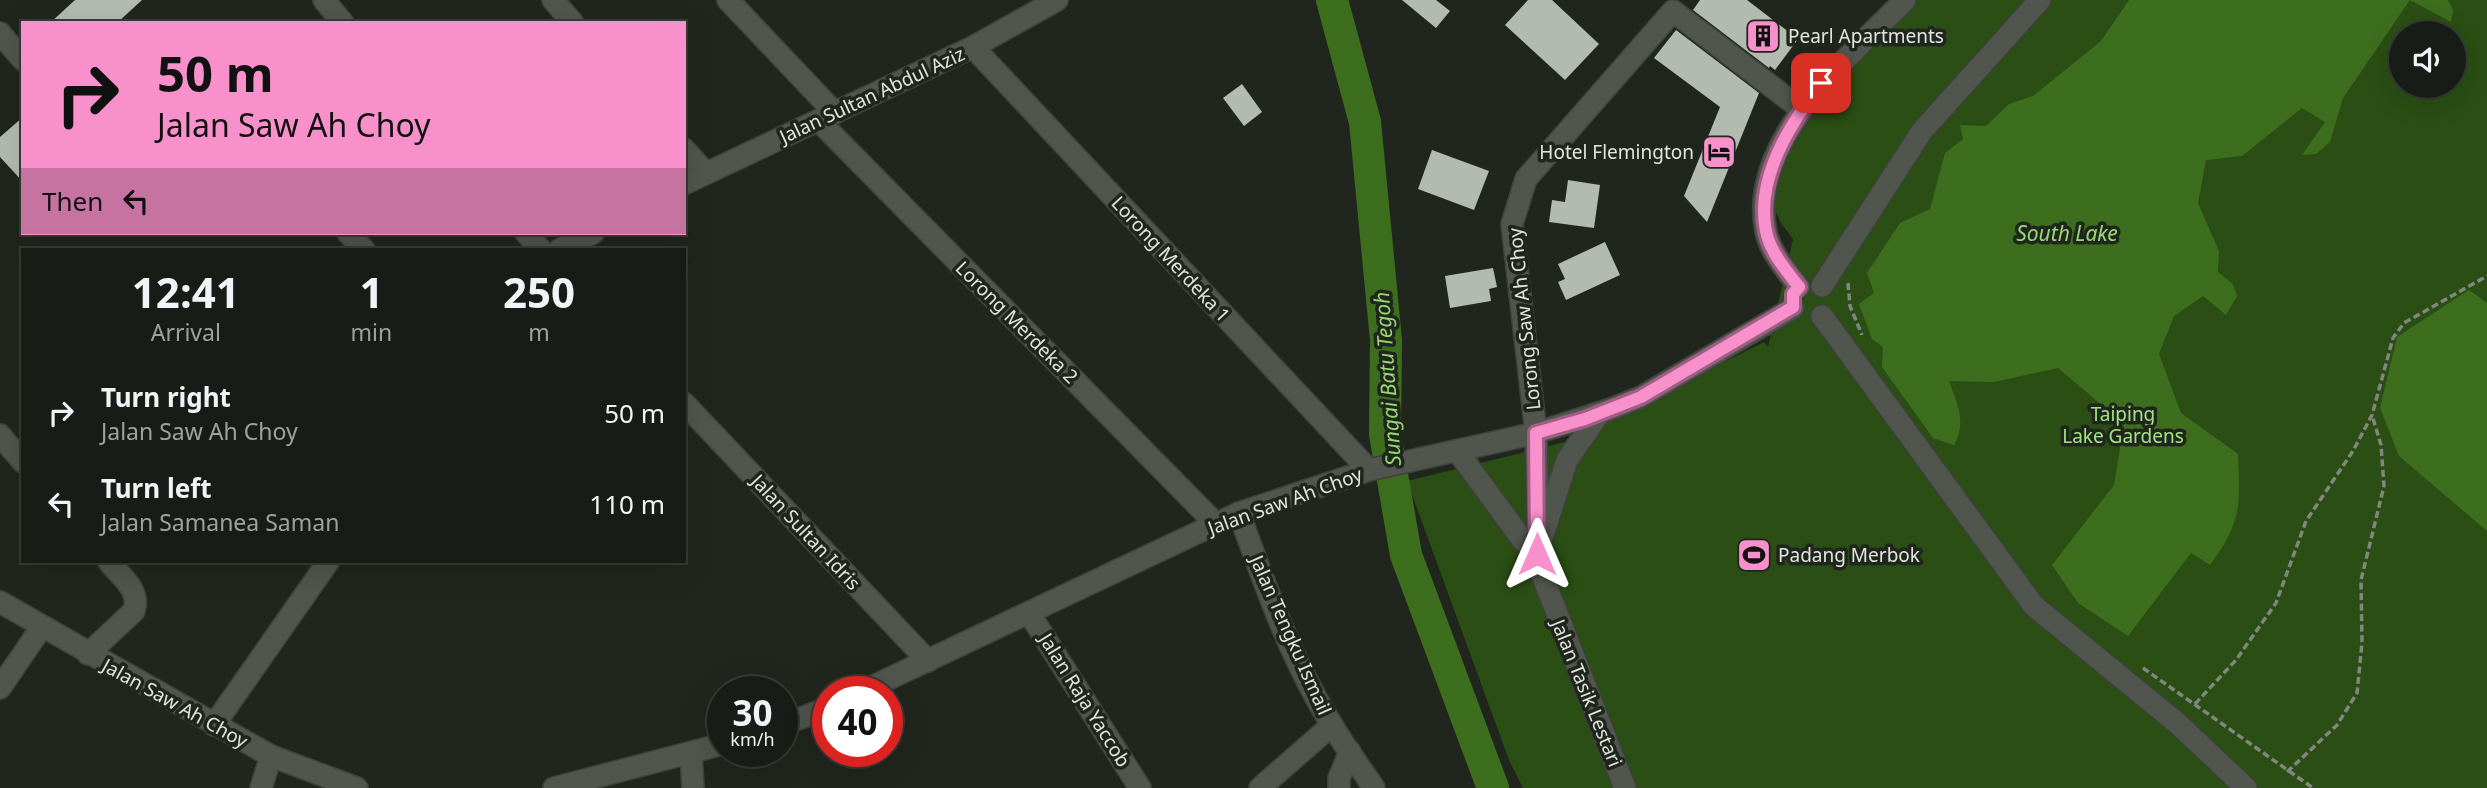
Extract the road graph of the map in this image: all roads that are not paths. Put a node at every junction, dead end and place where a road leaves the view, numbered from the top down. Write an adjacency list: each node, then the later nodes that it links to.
1 (324, 0): 7 (street)
2 (553, 0): 8 (street)
3 (727, 0): 13 (street)
4 (1057, 0): 10 (street, Jalan Sultan Abdul Aziz)
5 (1905, 0): 12 (street)
6 (2040, 0): 21 (street)
7 (341, 21)
8 (571, 21)
9 (0, 33): 11 (street)
10 (973, 47): 13 (street, Jalan Sultan Abdul Aziz); 30 (street, Lorong Merdeka 1)
11 (21, 58)
12 (1801, 109): 22 (street); 26 (street, Lorong Saw Ah Choy)
13 (827, 117): 15 (street, Jalan Sultan Abdul Aziz); 32 (street, Lorong Merdeka 2)
14 (686, 151): 15 (street)
15 (706, 173): 16 (street, Jalan Sultan Abdul Aziz)
16 (686, 183)
17 (350, 235): 19 (street)
18 (589, 235): 20 (street)
19 (362, 248)
20 (563, 248)
21 (1822, 286): 22 (street); 23 (street)
22 (1796, 297): 23 (street); 25 (street, Jalan Saw Ah Choy)
23 (1822, 316): 59 (street)
24 (686, 405): 41 (street, Jalan Sultan Idris)
25 (1599, 414): 26 (street, Jalan Saw Ah Choy); 33 (street)
26 (1536, 433): 28 (street, Jalan Saw Ah Choy); 33 (street, Jalan Tasik Lestari)
27 (0, 435): 29 (street)
28 (1458, 452): 30 (street, Jalan Saw Ah Choy); 33 (street)
29 (21, 460)
30 (1375, 470): 31 (street, Jalan Saw Ah Choy)
31 (1239, 513): 32 (street, Jalan Saw Ah Choy); 45 (street, Jalan Tengku Ismail)
32 (1216, 524): 37 (street, Jalan Saw Ah Choy)
33 (1537, 554): 58 (street, Jalan Tasik Lestari)
34 (109, 563): 39 (street)
35 (327, 563): 44 (street)
36 (0, 602): 38 (street, Jalan Saw Ah Choy)
37 (1029, 613): 41 (street, Jalan Saw Ah Choy); 54 (street, Jalan Raja Yaccob)
38 (41, 628): 39 (street, Jalan Saw Ah Choy); 40 (street)
39 (88, 654): 44 (street, Jalan Saw Ah Choy)
40 (8, 659): 43 (street)
41 (928, 661): 42 (street, Jalan Saw Ah Choy)
42 (896, 676)
43 (0, 688)
44 (214, 725): 49 (street, Jalan Saw Ah Choy)
45 (1332, 725): 47 (street, Jalan Tengku Ismail); 55 (street)
46 (707, 749): 48 (street)
47 (1350, 752): 56 (street); 57 (street, Jalan Tengku Ismail)
48 (691, 754): 52 (street); 53 (street)
49 (271, 756): 50 (street); 51 (street, Jalan Saw Ah Choy)
50 (261, 788)
51 (357, 788)
52 (554, 788)
53 (693, 788)
54 (1140, 788)
55 (1260, 788)
56 (1339, 788)
57 (1374, 788)
58 (1625, 788)
59 (2246, 788)

